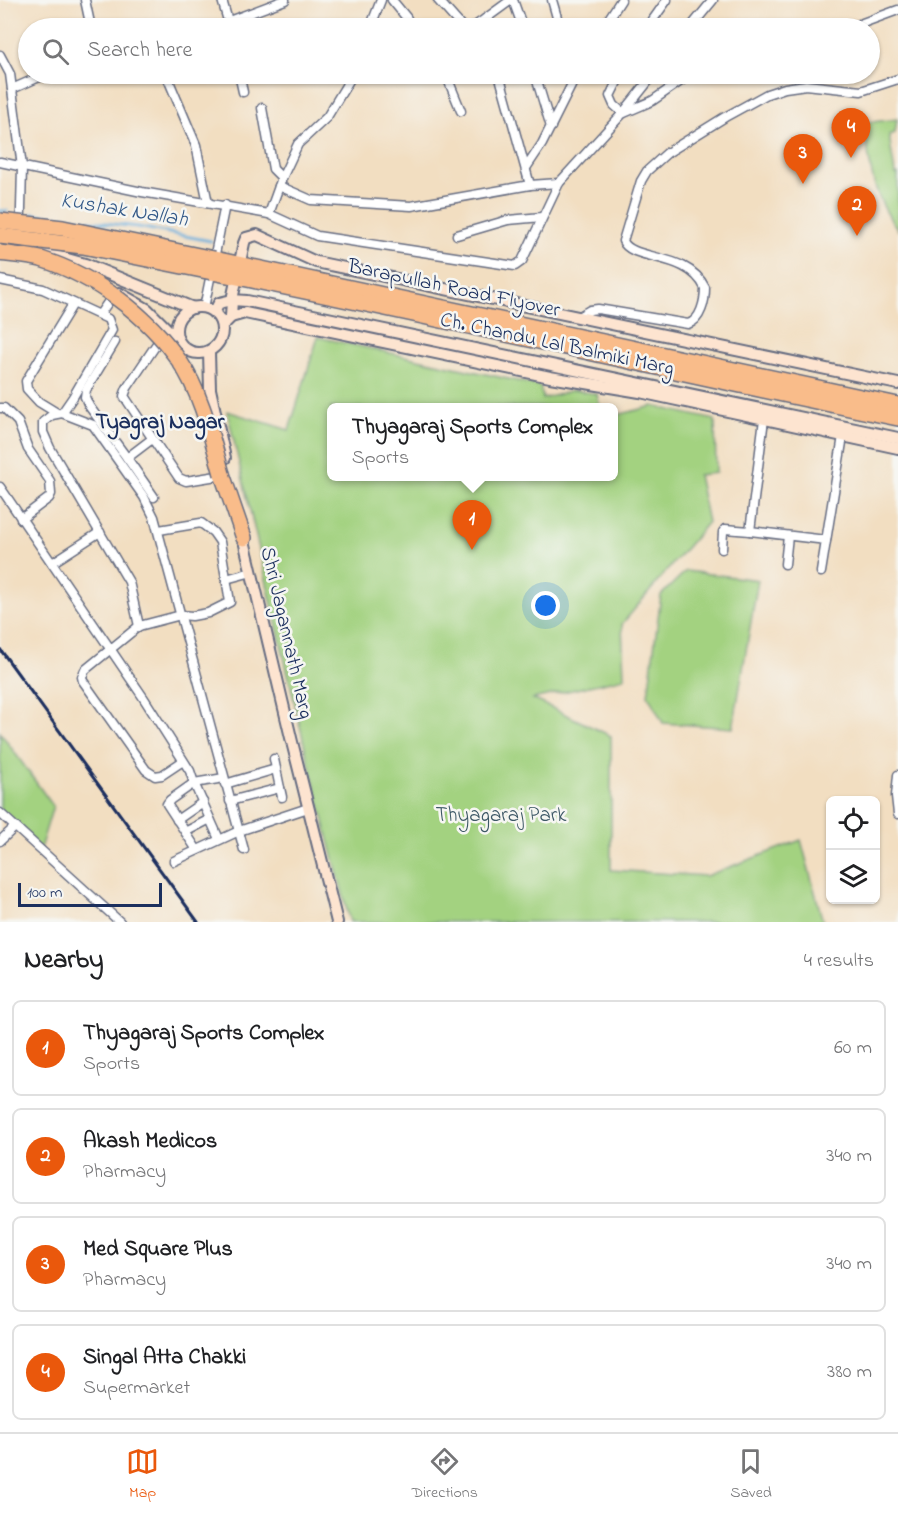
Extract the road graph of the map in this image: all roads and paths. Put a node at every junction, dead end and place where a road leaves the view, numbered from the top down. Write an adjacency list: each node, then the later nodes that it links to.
1 (85, 0): 14 (street)
2 (222, 0): 15 (street)
3 (285, 0): 12 (street)
4 (381, 0): 17 (street)
5 (392, 0): 18 (street)
6 (438, 0): 19 (street)
7 (512, 0): 20 (street); 21 (street)
8 (552, 0): 22 (street)
9 (621, 0): 23 (street)
10 (667, 0): 24 (street)
11 (713, 0): 25 (street)
12 (268, 3): 16 (street)
13 (898, 10): 26 (street)
14 (89, 18)
15 (227, 18)
16 (241, 18)
17 (374, 18)
18 (407, 18)
19 (454, 18)
20 (492, 18)
21 (519, 18)
22 (557, 18)
23 (609, 18)
24 (654, 18)
25 (698, 18)
26 (876, 18)
27 (0, 55): 40 (street)
28 (898, 79): 70 (street)
29 (23, 84): 40 (street)
30 (170, 84): 52 (street)
31 (241, 84): 41 (street)
32 (347, 84): 49 (street)
33 (450, 84): 43 (street)
34 (502, 84): 48 (street)
35 (538, 84): 45 (street)
36 (571, 84): 45 (street)
37 (616, 84): 44 (street)
38 (646, 84): 44 (street)
39 (677, 84): 44 (street)
40 (12, 89): 47 (street)
41 (243, 92)
42 (262, 108): 49 (street)
43 (461, 111)
44 (623, 113): 50 (street)
45 (551, 127): 48 (street)
46 (0, 162): 47 (street)
47 (22, 167): 52 (street); 60 (street)
48 (526, 168): 51 (street)
49 (280, 182): 51 (street); 54 (street)
50 (559, 183): 51 (street); 55 (street)
51 (530, 185)
52 (208, 202): 53 (street)
53 (225, 205): 54 (street); 67 (street, bridge)
54 (269, 214): 55 (street)
55 (542, 217): 57 (street)
56 (0, 221): 79 (highway, Barapullah Road Flyover, bridge)
57 (457, 235)
58 (0, 236): 82 (highway, Barapullah Road Flyover, bridge)
59 (0, 246): 60 (street)
60 (20, 249): 67 (street)
61 (0, 254): 89 (highway, bridge)
62 (0, 259): 64 (street)
63 (0, 280): 66 (street)
64 (116, 290): 68 (street); 72 (street)
65 (233, 295): 67 (street); 69 (street); 70 (street); 76 (street, Ch. Chandu Lal Balmiki Marg)
66 (73, 303): 68 (street); 81 (street)
67 (204, 310): 71 (street); 73 (street)
68 (100, 314): 81 (street)
69 (231, 316): 71 (street); 77 (street, Ch. Chandu Lal Balmiki Marg)
70 (580, 316): 78 (street)
71 (222, 326): 75 (street)
72 (167, 328): 73 (street); 86 (street)
73 (177, 339): 75 (street)
74 (115, 342): 88 (street)
75 (209, 352): 97 (street, Shri Jagannath Marg)
76 (552, 364): 77 (street); 84 (street, Ch. Chandu Lal Balmiki Marg)
77 (550, 377): 83 (street, Ch. Chandu Lal Balmiki Marg)
78 (898, 384)
79 (898, 405)
80 (0, 408): 92 (street)
81 (59, 413): 93 (street); 95 (street)
82 (898, 418)
83 (764, 419): 84 (street, Ch. Chandu Lal Balmiki Marg); 94 (street)
84 (844, 430): 85 (street, Ch. Chandu Lal Balmiki Marg); 87 (street, Ch. Chandu Lal Balmiki Marg); 98 (street)
85 (898, 438)
86 (152, 439): 88 (street); 89 (street)
87 (898, 448)
88 (127, 458): 91 (street)
89 (223, 474): 97 (highway)
90 (0, 487): 92 (street)
91 (154, 497)
92 (21, 519): 100 (street)
93 (159, 530): 104 (street); 105 (street)
94 (750, 531): 96 (street); 99 (street)
95 (100, 532): 100 (street); 106 (street)
96 (788, 536): 98 (street); 101 (street)
97 (244, 538): 102 (street, Shri Jagannath Marg)
98 (826, 540): 103 (street)
99 (722, 549)
100 (52, 563): 107 (street)
101 (785, 564)
102 (252, 572): 104 (street); 116 (street, Shri Jagannath Marg)
103 (821, 572)
104 (226, 579): 105 (street)
105 (181, 615): 106 (street); 112 (street)
106 (139, 626): 107 (street)
107 (112, 650): 109 (street); 109 (street)
108 (274, 759): 110 (street)
109 (183, 761): 113 (street)
110 (276, 769): 112 (street); 114 (street)
111 (898, 775): 118 (street)
112 (224, 781): 113 (street); 114 (street)
113 (194, 783): 115 (street); 120 (street)
114 (230, 801): 122 (street)
115 (203, 802): 119 (street); 120 (street)
116 (308, 808): 122 (street); 130 (street, Shri Jagannath Marg)
117 (0, 813): 121 (street)
118 (898, 814)
119 (210, 819): 123 (street); 124 (street)
120 (177, 820): 123 (street)
121 (15, 827): 125 (street); 129 (street)
122 (239, 831): 124 (street); 127 (street)
123 (185, 832): 126 (street)
124 (219, 839): 126 (street)
125 (0, 841)
126 (197, 850): 128 (street)
127 (244, 850)
128 (174, 861)
129 (120, 922)
130 (337, 922)

